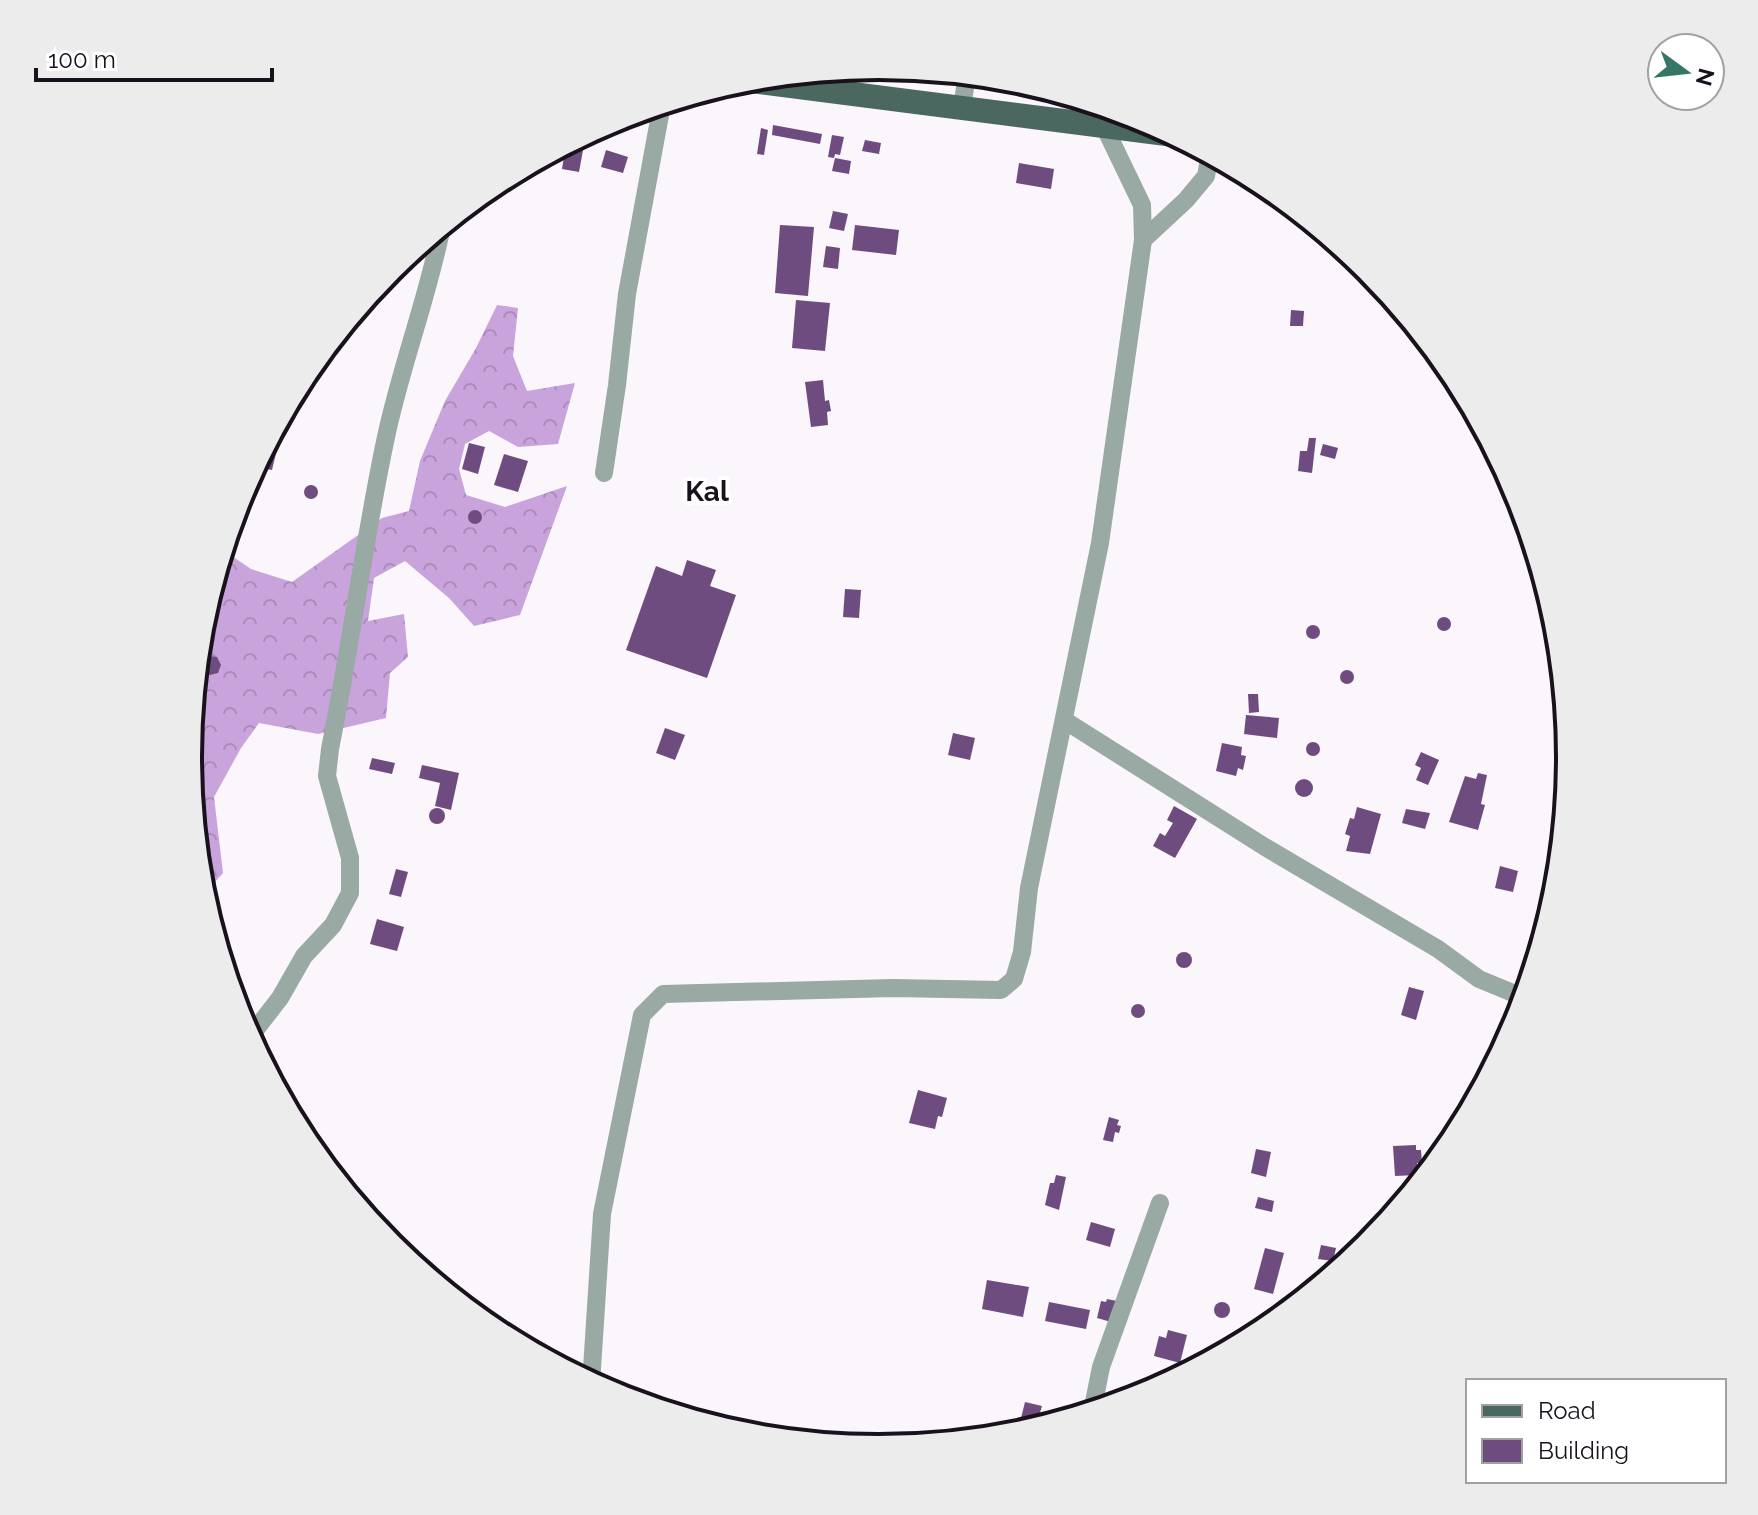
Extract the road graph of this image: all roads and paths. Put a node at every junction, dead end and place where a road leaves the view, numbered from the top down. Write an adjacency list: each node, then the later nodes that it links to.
1 (791, 86): 3 (main road)
2 (965, 86): 3 (street)
3 (962, 107): 5 (main road)
4 (660, 117): 10 (street)
5 (1103, 124): 6 (main road); 8 (street)
6 (1127, 128)
7 (1208, 166): 8 (street)
8 (1143, 240): 11 (street)
9 (439, 243): 13 (street)
10 (604, 473)
11 (1064, 720): 12 (street); 15 (street)
12 (1514, 993)
13 (258, 1027)
14 (1160, 1203): 16 (street)
15 (592, 1371)
16 (1094, 1400)

